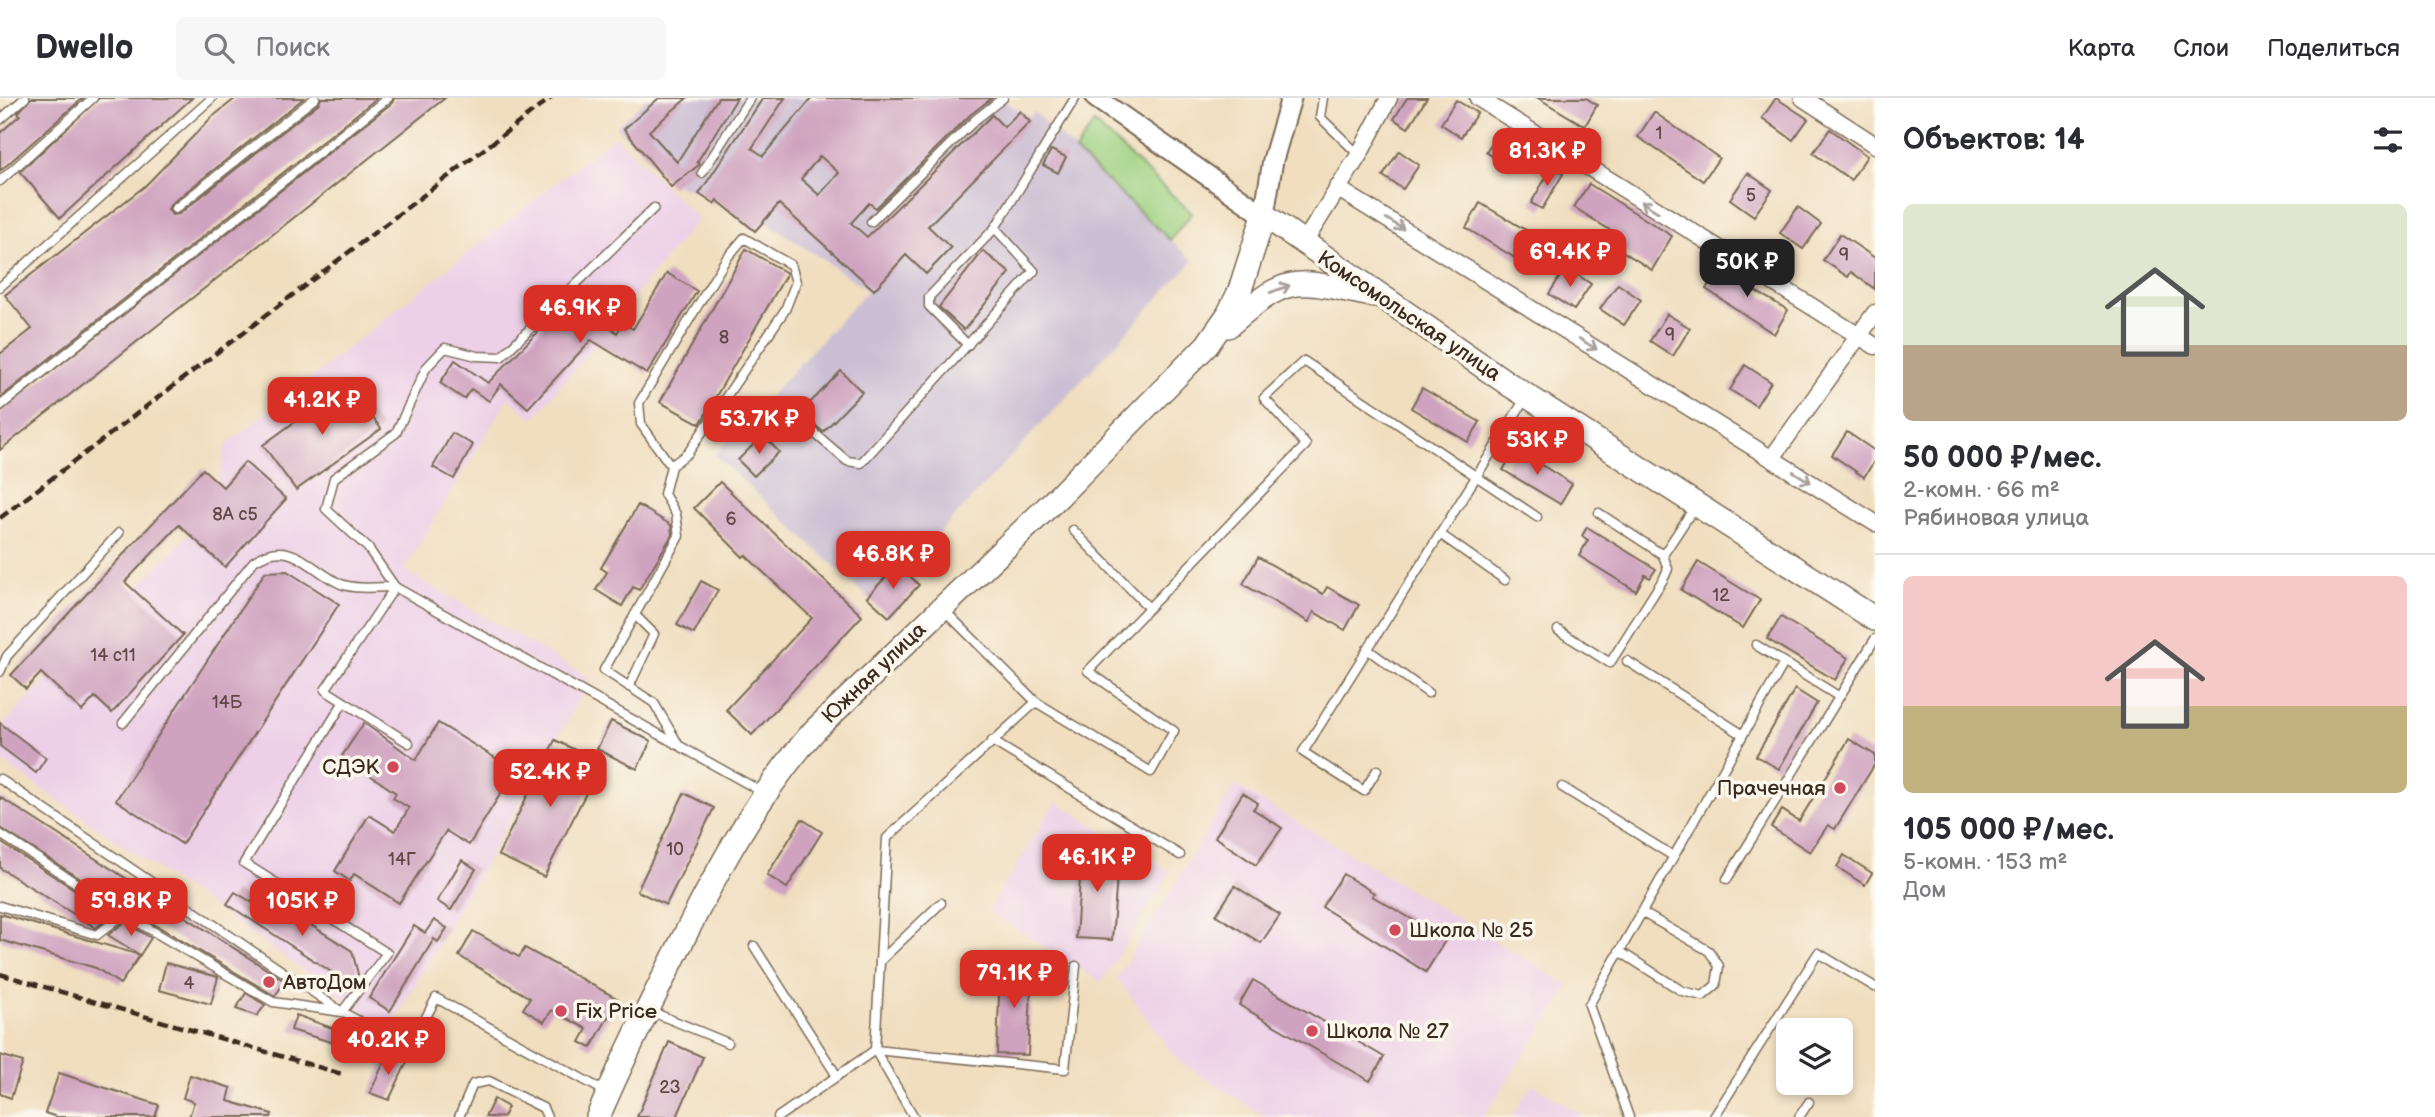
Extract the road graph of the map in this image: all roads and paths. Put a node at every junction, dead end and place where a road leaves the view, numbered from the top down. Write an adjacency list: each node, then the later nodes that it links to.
1 (25, 98): 15 (lane)
2 (93, 98): 19 (lane)
3 (212, 98): 27 (lane)
4 (315, 98): 22 (lane)
5 (388, 98): 35 (lane)
6 (750, 98): 18 (lane)
7 (1003, 98): 24 (lane)
8 (1075, 98): 25 (lane)
9 (1096, 98): 23 (street)
10 (1291, 98): 23 (street)
11 (1323, 98): 17 (lane)
12 (1389, 98): 17 (street)
13 (1478, 98): 30 (street, one-way to 13)
14 (1803, 98): 16 (street)
15 (0, 120)
16 (1875, 145)
17 (1359, 155): 20 (street)
18 (702, 173)
19 (0, 181)
20 (1337, 188): 26 (street); 37 (street, one-way to 37)
21 (654, 208): 49 (lane)
22 (175, 209)
23 (1264, 215): 26 (main road, Комсомольская улица); 32 (main road, Южная улица)
24 (872, 222)
25 (995, 228): 31 (lane); 31 (lane)
26 (1303, 244): 28 (main road, Комсомольская улица)
27 (0, 287)
28 (1381, 297): 32 (main road, one-way to 28); 34 (main road, Комсомольская улица)
29 (1875, 313): 30 (street)
30 (1859, 337): 33 (street); 37 (street)
31 (968, 345): 36 (lane)
32 (1207, 345): 50 (main road, Южная улица)
33 (1875, 346)
34 (1527, 396): 39 (lane); 40 (main road, Комсомольская улица)
35 (0, 406)
36 (812, 431)
37 (1772, 458): 43 (street, one-way to 43)
38 (671, 466): 38 (lane); 52 (lane)
39 (1477, 475): 42 (lane); 46 (lane); 51 (lane)
40 (1696, 505): 47 (lane); 53 (main road, Комсомольская улица)
41 (1599, 513): 47 (lane)
42 (1537, 517)
43 (1875, 523)
44 (1073, 530): 51 (lane)
45 (119, 533): 60 (lane)
46 (1440, 534): 48 (lane); 57 (lane)
47 (1663, 555): 54 (lane)
48 (1505, 580)
49 (395, 587): 65 (lane); 66 (lane); 70 (lane)
50 (941, 607): 64 (lane); 74 (main road, Южная улица)
51 (1149, 608): 64 (lane)
52 (635, 615): 61 (lane); 61 (lane)
53 (1875, 619)
54 (1558, 630)
55 (1875, 639): 63 (lane)
56 (1756, 645): 59 (lane)
57 (1367, 649): 62 (lane); 71 (lane)
58 (1627, 661): 67 (lane)
59 (1784, 663): 63 (lane); 67 (lane)
60 (0, 673)
61 (629, 687): 70 (lane)
62 (1428, 693)
63 (1838, 696): 78 (lane)
64 (1036, 702): 68 (lane)
65 (343, 703): 69 (lane); 89 (lane)
66 (123, 723)
67 (1742, 734): 77 (lane)
68 (992, 741): 76 (lane); 85 (lane)
69 (409, 743)
70 (679, 744): 74 (lane)
71 (1377, 770)
72 (0, 779): 89 (lane)
73 (1562, 787): 77 (lane)
74 (764, 793): 88 (main road, Южная улица)
75 (0, 834): 82 (lane)
76 (1180, 855)
77 (1673, 856): 81 (lane)
78 (1727, 879)
79 (941, 903): 85 (lane)
80 (0, 906): 82 (lane)
81 (1643, 913): 84 (lane); 84 (lane)
82 (124, 914): 89 (lane)
83 (754, 946): 92 (lane)
84 (1619, 951): 100 (lane)
85 (880, 961): 91 (lane)
86 (1076, 966): 91 (lane)
87 (1875, 987): 101 (lane)
88 (647, 1010): 90 (lane); 93 (main road, Южная улица)
89 (342, 1012): 93 (lane)
90 (728, 1043)
91 (875, 1050): 92 (lane); 99 (lane)
92 (837, 1076): 98 (lane)
93 (608, 1093): 97 (main road, Южная улица)
94 (1809, 1102): 102 (lane)
95 (459, 1117): 96 (lane)
96 (547, 1117)
97 (598, 1117)
98 (778, 1117)
99 (914, 1117)
100 (1629, 1117)
101 (1714, 1117)
102 (1799, 1117)

